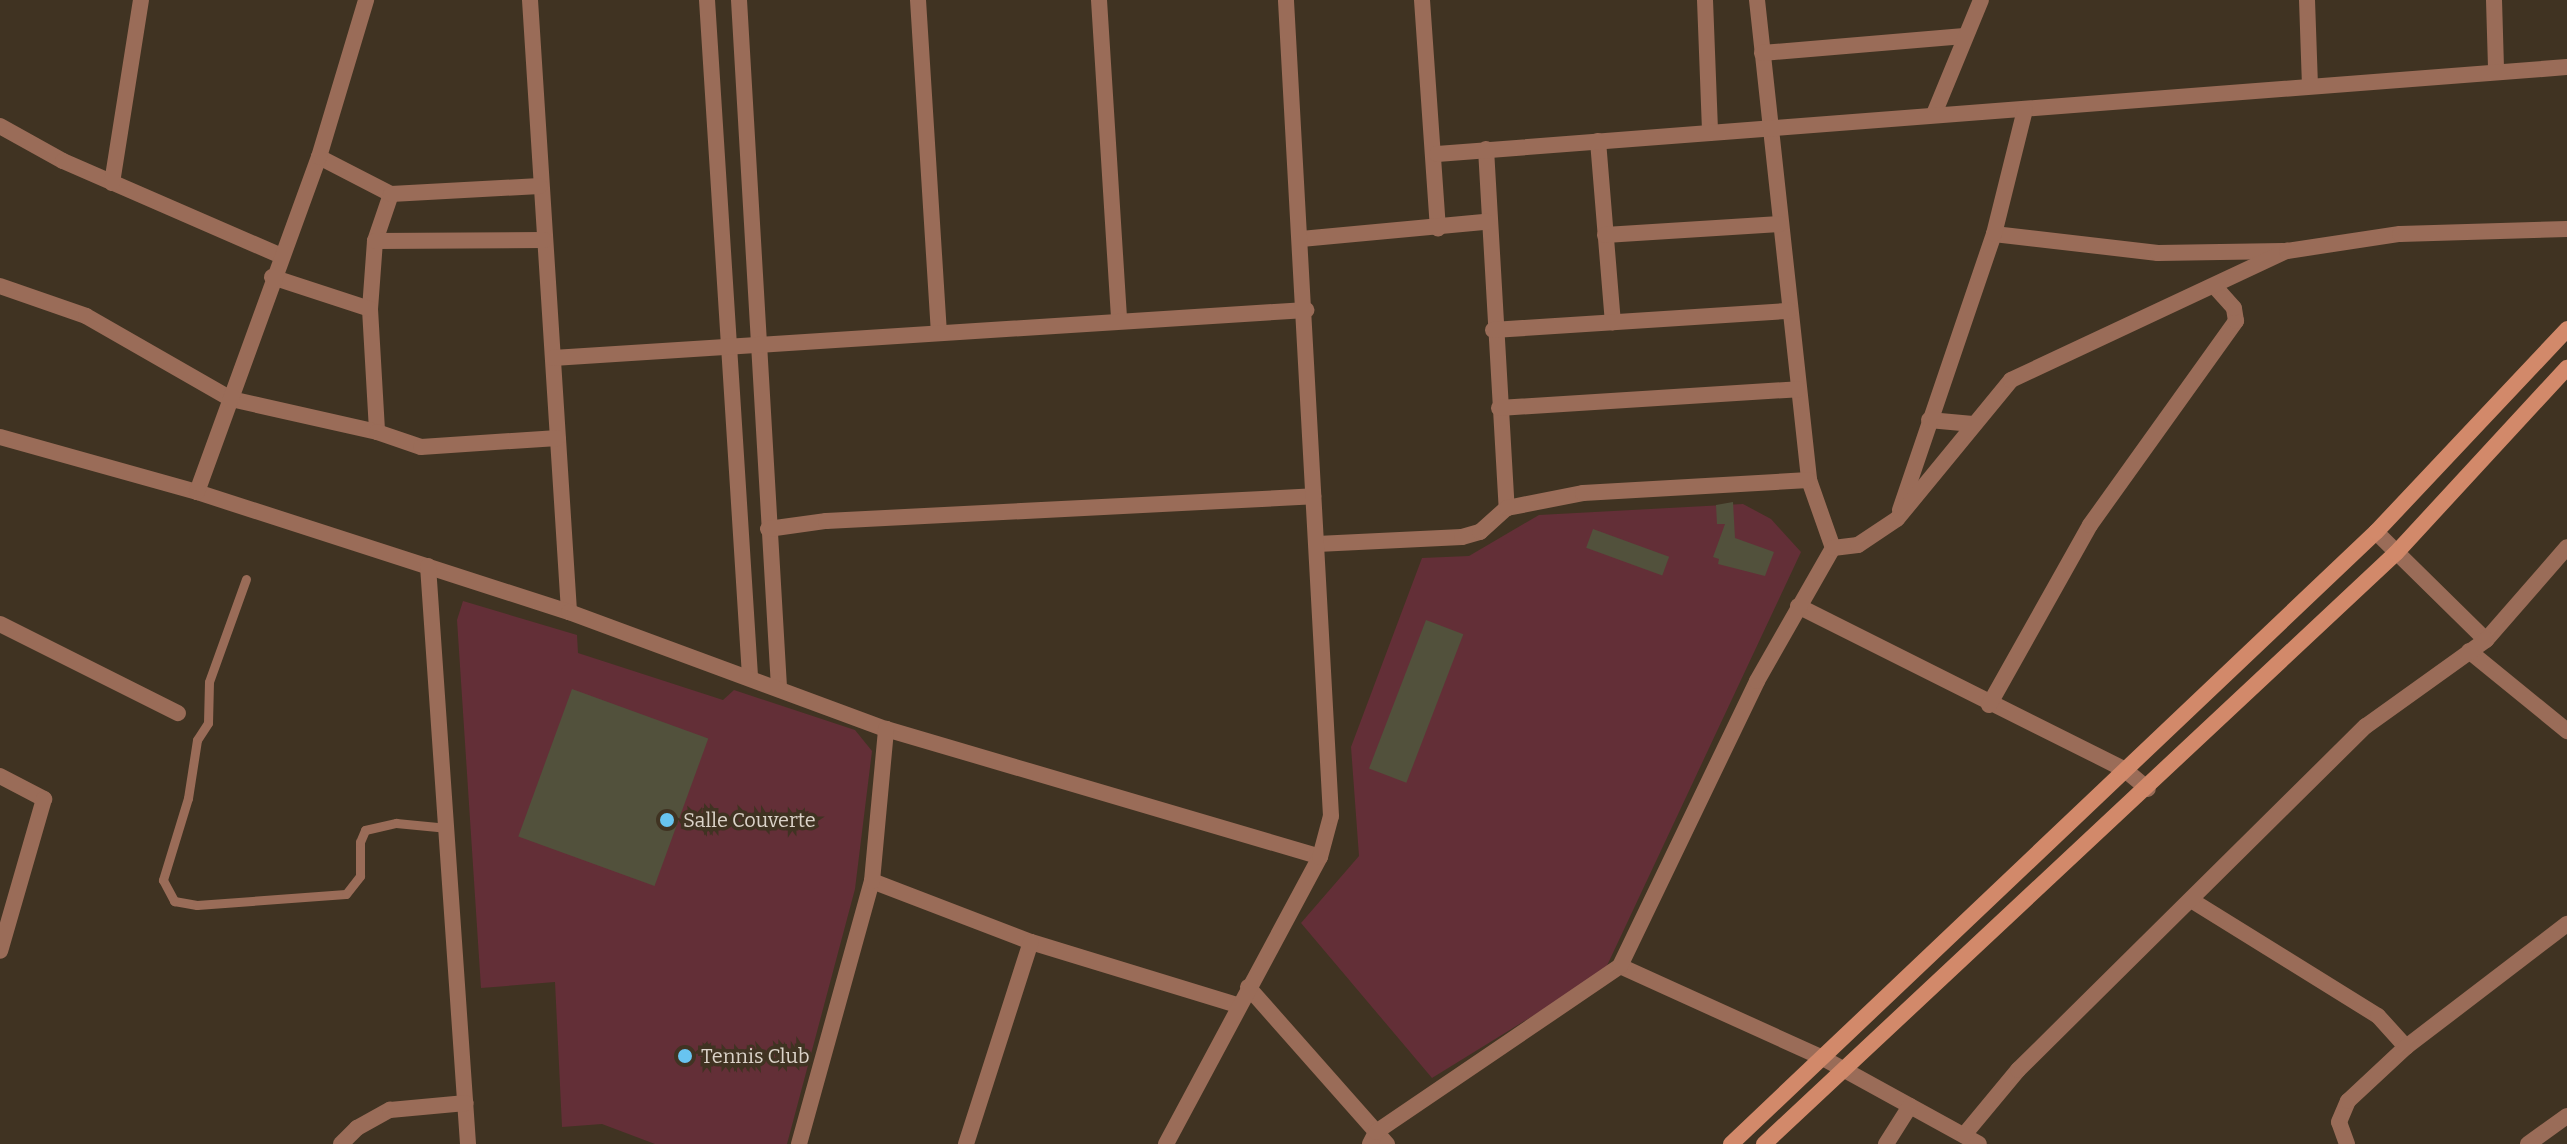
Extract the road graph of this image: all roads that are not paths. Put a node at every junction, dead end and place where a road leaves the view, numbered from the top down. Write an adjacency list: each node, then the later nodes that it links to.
1 (141, 0): 29 (street)
2 (366, 0): 28 (street)
3 (530, 0): 30 (street)
4 (707, 0): 55 (street)
5 (739, 0): 54 (street)
6 (918, 0): 53 (street)
7 (1099, 0): 49 (street)
8 (1286, 0): 38 (street)
9 (1422, 0): 27 (street)
10 (1705, 0): 24 (street)
11 (1757, 0): 16 (street)
12 (1981, 0): 15 (street)
13 (2307, 0): 19 (street)
14 (2494, 0): 18 (street)
15 (1964, 36): 16 (street); 21 (street)
16 (1762, 53): 23 (street)
17 (2567, 67): 18 (street)
18 (2496, 69): 19 (street)
19 (2310, 85): 20 (street)
20 (2025, 110): 21 (street); 36 (street)
21 (1934, 114): 23 (street)
22 (0, 126): 29 (street)
23 (1769, 130): 24 (street); 33 (street)
24 (1710, 133): 25 (street)
25 (1598, 141): 26 (street); 37 (street)
26 (1486, 149): 27 (street); 32 (street)
27 (1437, 154): 34 (street)
28 (319, 157): 31 (street); 42 (street)
29 (112, 183): 42 (street)
30 (540, 186): 31 (street); 39 (street)
31 (391, 194): 40 (street)
32 (1486, 222): 34 (street); 52 (street)
33 (1780, 224): 37 (street); 48 (street)
34 (1438, 228): 38 (street)
35 (2567, 229): 41 (street)
36 (1994, 234): 41 (street); 61 (street)
37 (1605, 235): 50 (street)
38 (1301, 239): 47 (street)
39 (544, 240): 40 (street); 56 (street)
40 (375, 241): 46 (street)
41 (2287, 251): 45 (street)
42 (281, 256): 43 (street)
43 (272, 277): 46 (street); 59 (street)
44 (0, 286): 59 (street)
45 (2215, 287): 62 (street); 86 (street)
46 (370, 309): 63 (street)
47 (1306, 310): 49 (street); 68 (street)
48 (1789, 311): 50 (street); 58 (street)
49 (1119, 318): 53 (street)
50 (1613, 322): 52 (street)
51 (2567, 329): 72 (street)
52 (1493, 330): 60 (street)
53 (939, 331): 54 (street)
54 (756, 346): 55 (street); 71 (street)
55 (727, 350): 56 (street); 84 (street)
56 (553, 358): 65 (street)
57 (2567, 368): 75 (street)
58 (1798, 389): 60 (street); 66 (street)
59 (231, 399): 63 (street); 67 (street)
60 (1499, 408): 69 (street)
61 (1929, 420): 62 (street); 70 (street)
62 (1973, 424): 70 (street)
63 (377, 432): 65 (street)
64 (0, 437): 67 (street)
65 (558, 438): 80 (street)
66 (1809, 480): 69 (street); 74 (street)
67 (197, 492): 77 (street)
68 (1313, 496): 71 (street); 73 (street)
69 (1507, 508): 73 (street)
70 (1897, 519): 74 (street)
71 (768, 529): 85 (street)
72 (2376, 532): 75 (street); 90 (street)
73 (1317, 544): 94 (street)
74 (1833, 548): 79 (street)
75 (2396, 553): 82 (street); 92 (street)
76 (2565, 554): 82 (street)
77 (428, 566): 80 (street); 93 (street)
78 (246, 579): 93 (lane)
79 (1798, 606): 86 (street); 100 (street)
80 (569, 612): 84 (street)
81 (0, 624): 87 (street)
82 (2486, 640): 83 (street)
83 (2469, 651): 89 (street); 96 (street)
84 (750, 676): 85 (street)
85 (779, 688): 88 (street)
86 (1989, 705): 90 (street)
87 (178, 713)
88 (886, 729): 94 (street); 95 (street)
89 (2567, 731)
90 (2124, 769): 92 (street); 104 (street)
91 (0, 776): 99 (street)
92 (2148, 789): 105 (street)
93 (448, 828): 106 (street)
94 (1320, 857): 101 (street)
95 (872, 881): 98 (street); 113 (street)
96 (2191, 900): 103 (street); 109 (street)
97 (2567, 924): 103 (street)
98 (1031, 942): 102 (street); 114 (street)
99 (0, 951)
100 (1620, 966): 104 (street); 110 (street)
101 (1248, 987): 102 (street); 110 (street)
102 (1237, 1005): 115 (street)
103 (2406, 1047): 119 (street)
104 (1821, 1057): 105 (street); 116 (street)
105 (1842, 1068): 107 (street); 117 (street)
106 (466, 1103): 111 (street); 112 (street)
107 (1910, 1106): 109 (street); 118 (street)
108 (2567, 1116): 120 (street)
109 (1972, 1139)
110 (1378, 1140)
111 (341, 1144)
112 (468, 1144)
113 (799, 1144)
114 (966, 1144)
115 (1166, 1144)
116 (1731, 1144)
117 (1764, 1144)
118 (1886, 1144)
119 (2347, 1144)
120 (2528, 1144)

